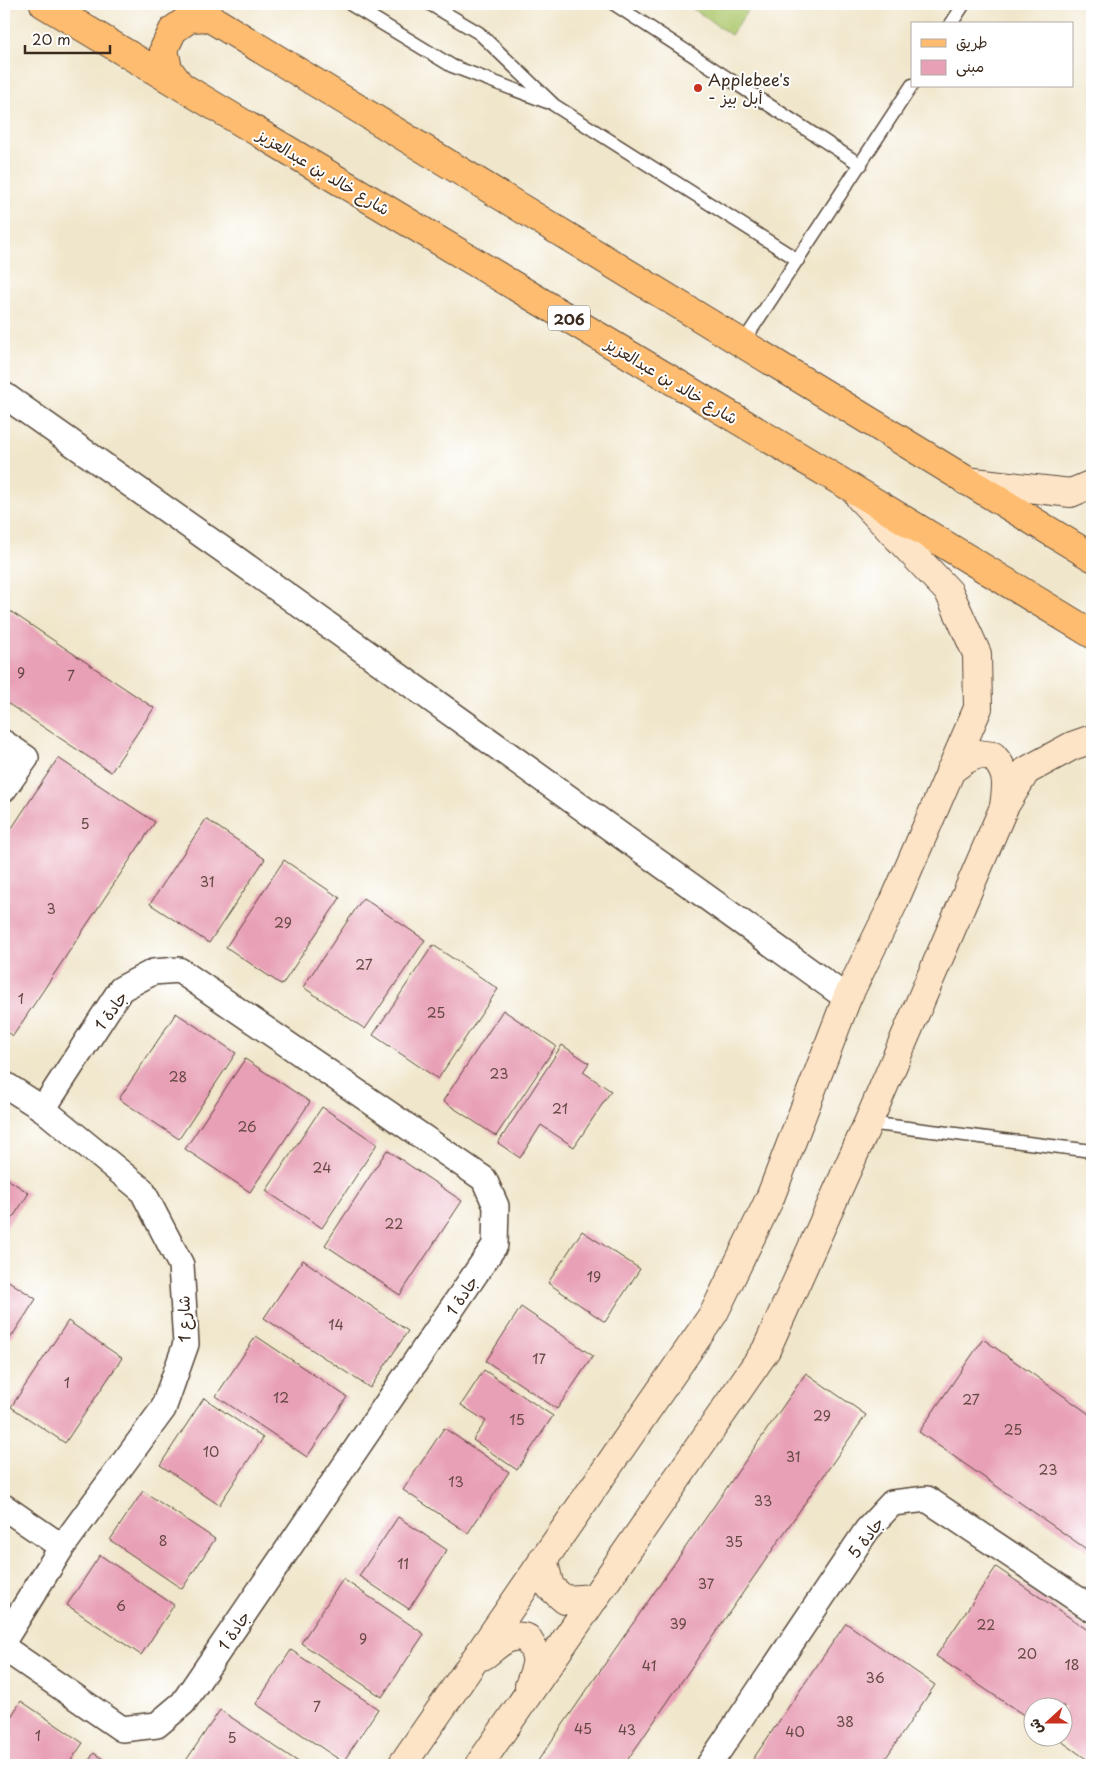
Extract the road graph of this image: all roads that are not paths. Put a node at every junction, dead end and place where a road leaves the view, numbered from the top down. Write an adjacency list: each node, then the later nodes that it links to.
1 (44, 4): 8 (main road, شارع خالد بن عبدالعزيز / 206)
2 (350, 4): 10 (lane)
3 (430, 4): 10 (lane)
4 (614, 4): 11 (lane)
5 (964, 4): 7 (lane)
6 (199, 10): 8 (main road); 13 (main road)
7 (953, 22)
8 (180, 84): 17 (main road, شارع خالد بن عبدالعزيز / 206)
9 (911, 87): 11 (lane)
10 (554, 105): 12 (lane)
11 (861, 165): 12 (lane)
12 (798, 260): 13 (lane)
13 (742, 344): 15 (main road)
14 (4, 395): 25 (street)
15 (966, 481): 16 (street); 18 (main road)
16 (1092, 484)
17 (850, 487): 19 (main road, شارع خالد بن عبدالعزيز / 206); 22 (street)
18 (1092, 557)
19 (1092, 634)
20 (1092, 739): 24 (street)
21 (4, 743): 23 (street)
22 (950, 771): 24 (street); 25 (street)
23 (4, 789)
24 (1004, 807): 28 (street)
25 (847, 998): 32 (street)
26 (4, 1084): 27 (street, شارع 1)
27 (43, 1109): 31 (street, شارع 1); 36 (street, جادة 1)
28 (868, 1123): 29 (lane); 33 (street)
29 (1092, 1151)
30 (4, 1508): 31 (street)
31 (62, 1547): 35 (street, شارع 1)
32 (543, 1559): 33 (street); 37 (street)
33 (595, 1598): 38 (street)
34 (1092, 1609): 41 (street, جادة 5)
35 (4, 1640)
36 (4, 1648)
37 (470, 1666): 38 (street); 39 (street)
38 (523, 1702): 40 (street)
39 (402, 1765)
40 (479, 1765)
41 (709, 1765)

